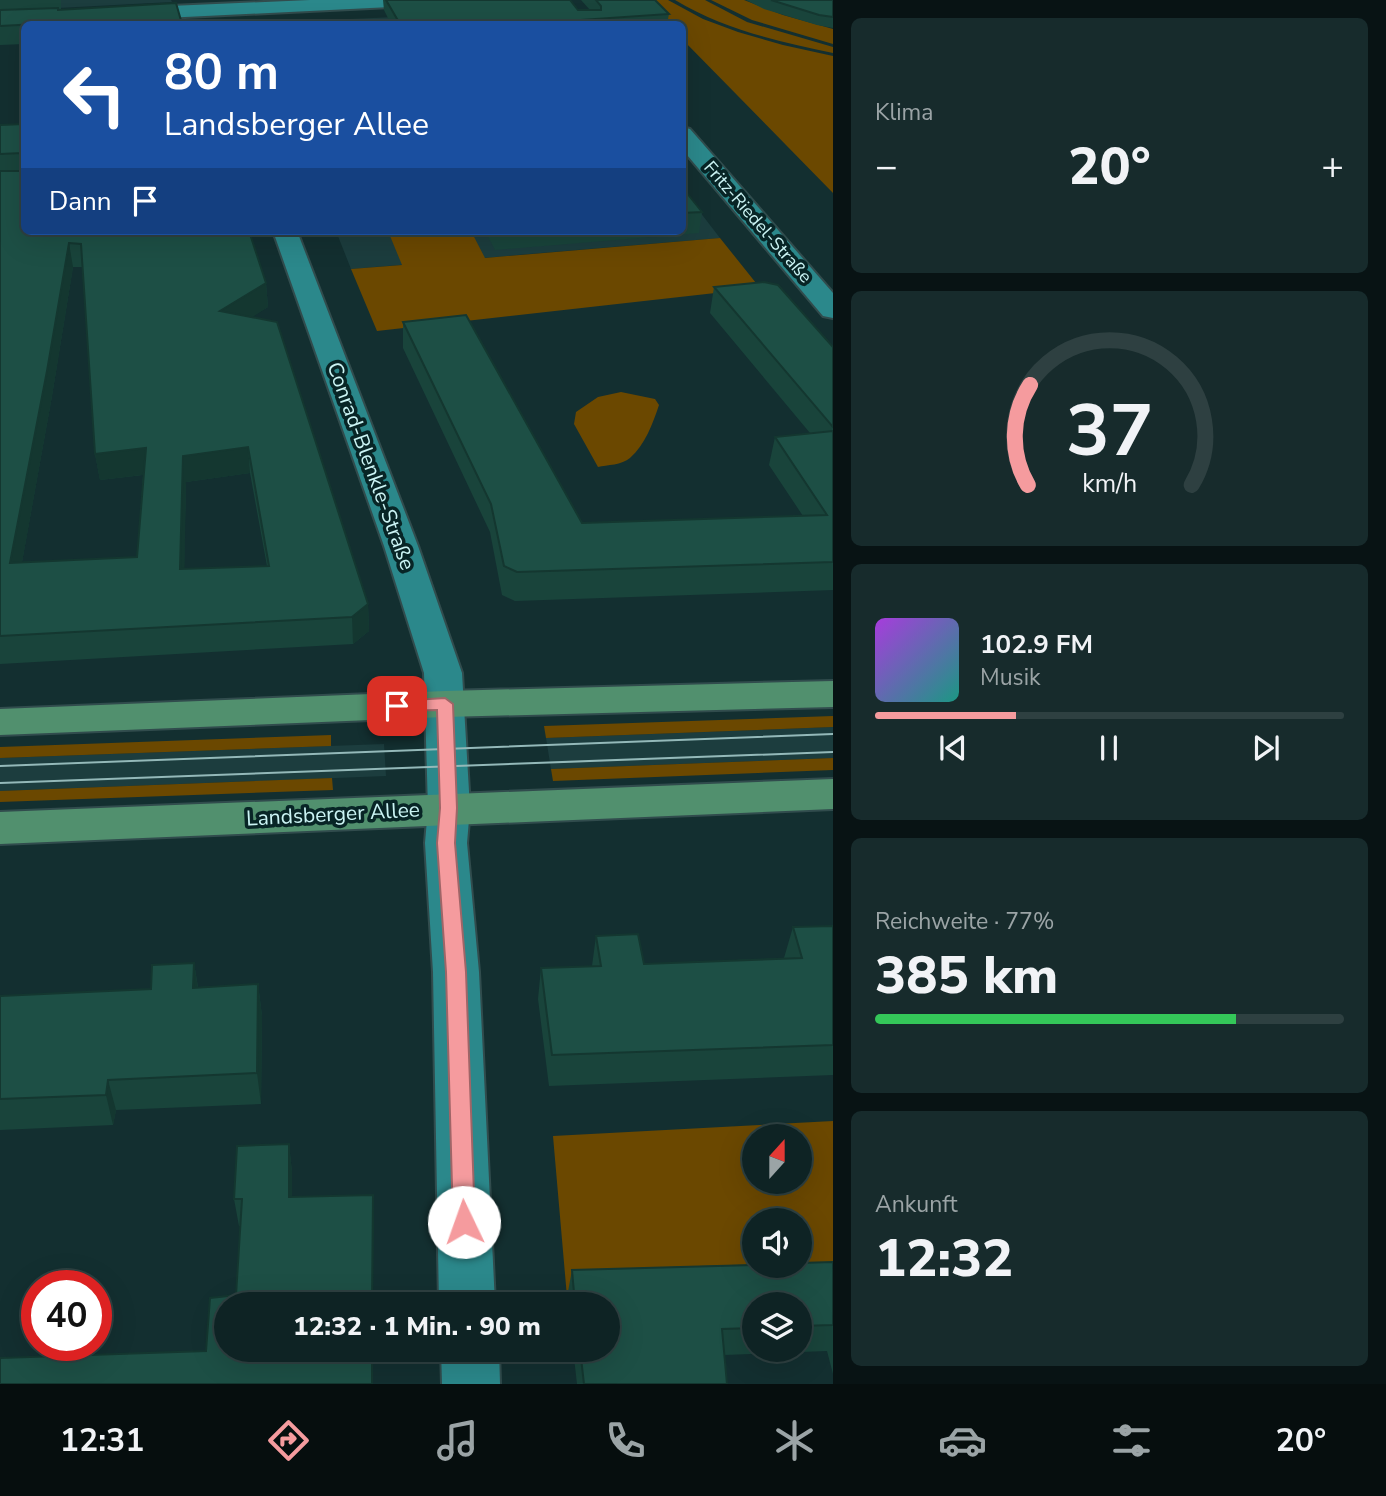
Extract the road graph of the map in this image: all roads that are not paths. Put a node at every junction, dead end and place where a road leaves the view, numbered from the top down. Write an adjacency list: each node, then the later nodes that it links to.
1 (431, 0): 2 (street)
2 (208, 11): 3 (street)
3 (107, 15)
4 (686, 139): 6 (street, Fritz-Riedel-Straße)
5 (286, 235): 8 (street, Conrad-Blenkle-Straße)
6 (833, 310)
7 (833, 694): 8 (main road)
8 (445, 704): 9 (main road); 11 (street, Conrad-Blenkle-Straße)
9 (0, 722)
10 (833, 794): 11 (main road, Landsberger Allee)
11 (449, 808): 12 (main road, Landsberger Allee); 13 (street, Conrad-Blenkle-Straße)
12 (0, 828)
13 (467, 1292)
14 (470, 1362): 15 (street)
15 (471, 1384)

